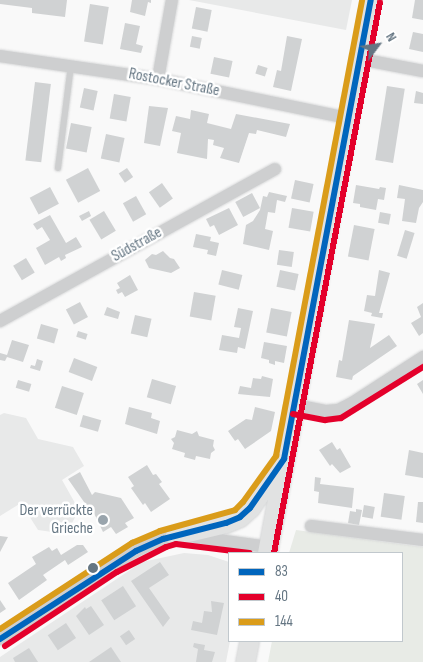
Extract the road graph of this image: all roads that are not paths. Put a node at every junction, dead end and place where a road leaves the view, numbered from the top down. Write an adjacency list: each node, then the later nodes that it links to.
1 (172, 0): 7 (street)
2 (372, 0): 4 (street)
3 (0, 56): 5 (street, Rostocker Straße)
4 (360, 59): 6 (street); 8 (street)
5 (71, 65): 7 (street, Rostocker Straße); 9 (lane)
6 (423, 71)
7 (158, 79): 8 (street, Rostocker Straße)
8 (348, 118): 13 (street)
9 (58, 168)
10 (275, 169): 11 (street, Südstraße)
11 (0, 321)
12 (423, 358): 13 (street)
13 (295, 405): 14 (street)
14 (284, 459): 16 (street); 18 (street)
15 (311, 526): 17 (street)
16 (175, 535): 18 (street); 19 (street)
17 (423, 540)
18 (268, 550)
19 (0, 639)
20 (249, 642): 21 (street)
21 (245, 662)

